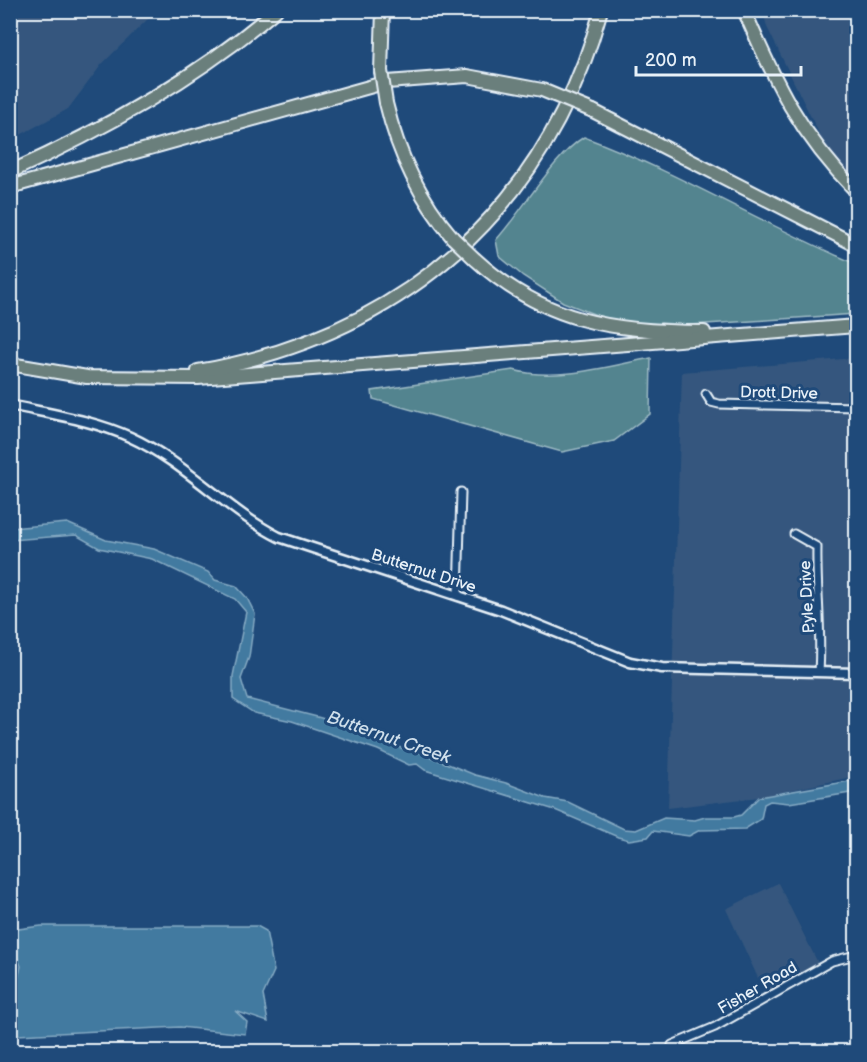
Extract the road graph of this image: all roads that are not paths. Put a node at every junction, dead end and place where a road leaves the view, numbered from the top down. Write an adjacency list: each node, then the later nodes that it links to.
1 (276, 10): 5 (highway)
2 (383, 10): 10 (highway, bridge)
3 (601, 10): 12 (highway)
4 (744, 10): 7 (highway)
5 (10, 172)
6 (10, 187): 8 (highway, bridge)
7 (856, 191)
8 (856, 245)
9 (856, 326): 10 (highway)
10 (774, 332): 12 (highway)
11 (10, 364): 12 (highway)
12 (168, 378)
13 (706, 394): 15 (street, Drott Drive)
14 (10, 405): 18 (street, Butternut Drive)
15 (856, 407)
16 (461, 492): 18 (street)
17 (794, 534): 19 (street, Pyle Drive)
18 (458, 596): 19 (street, Butternut Drive)
19 (819, 672): 20 (street, Butternut Drive)
20 (856, 673)
21 (856, 955): 22 (street, Fisher Road)
22 (672, 1045)

